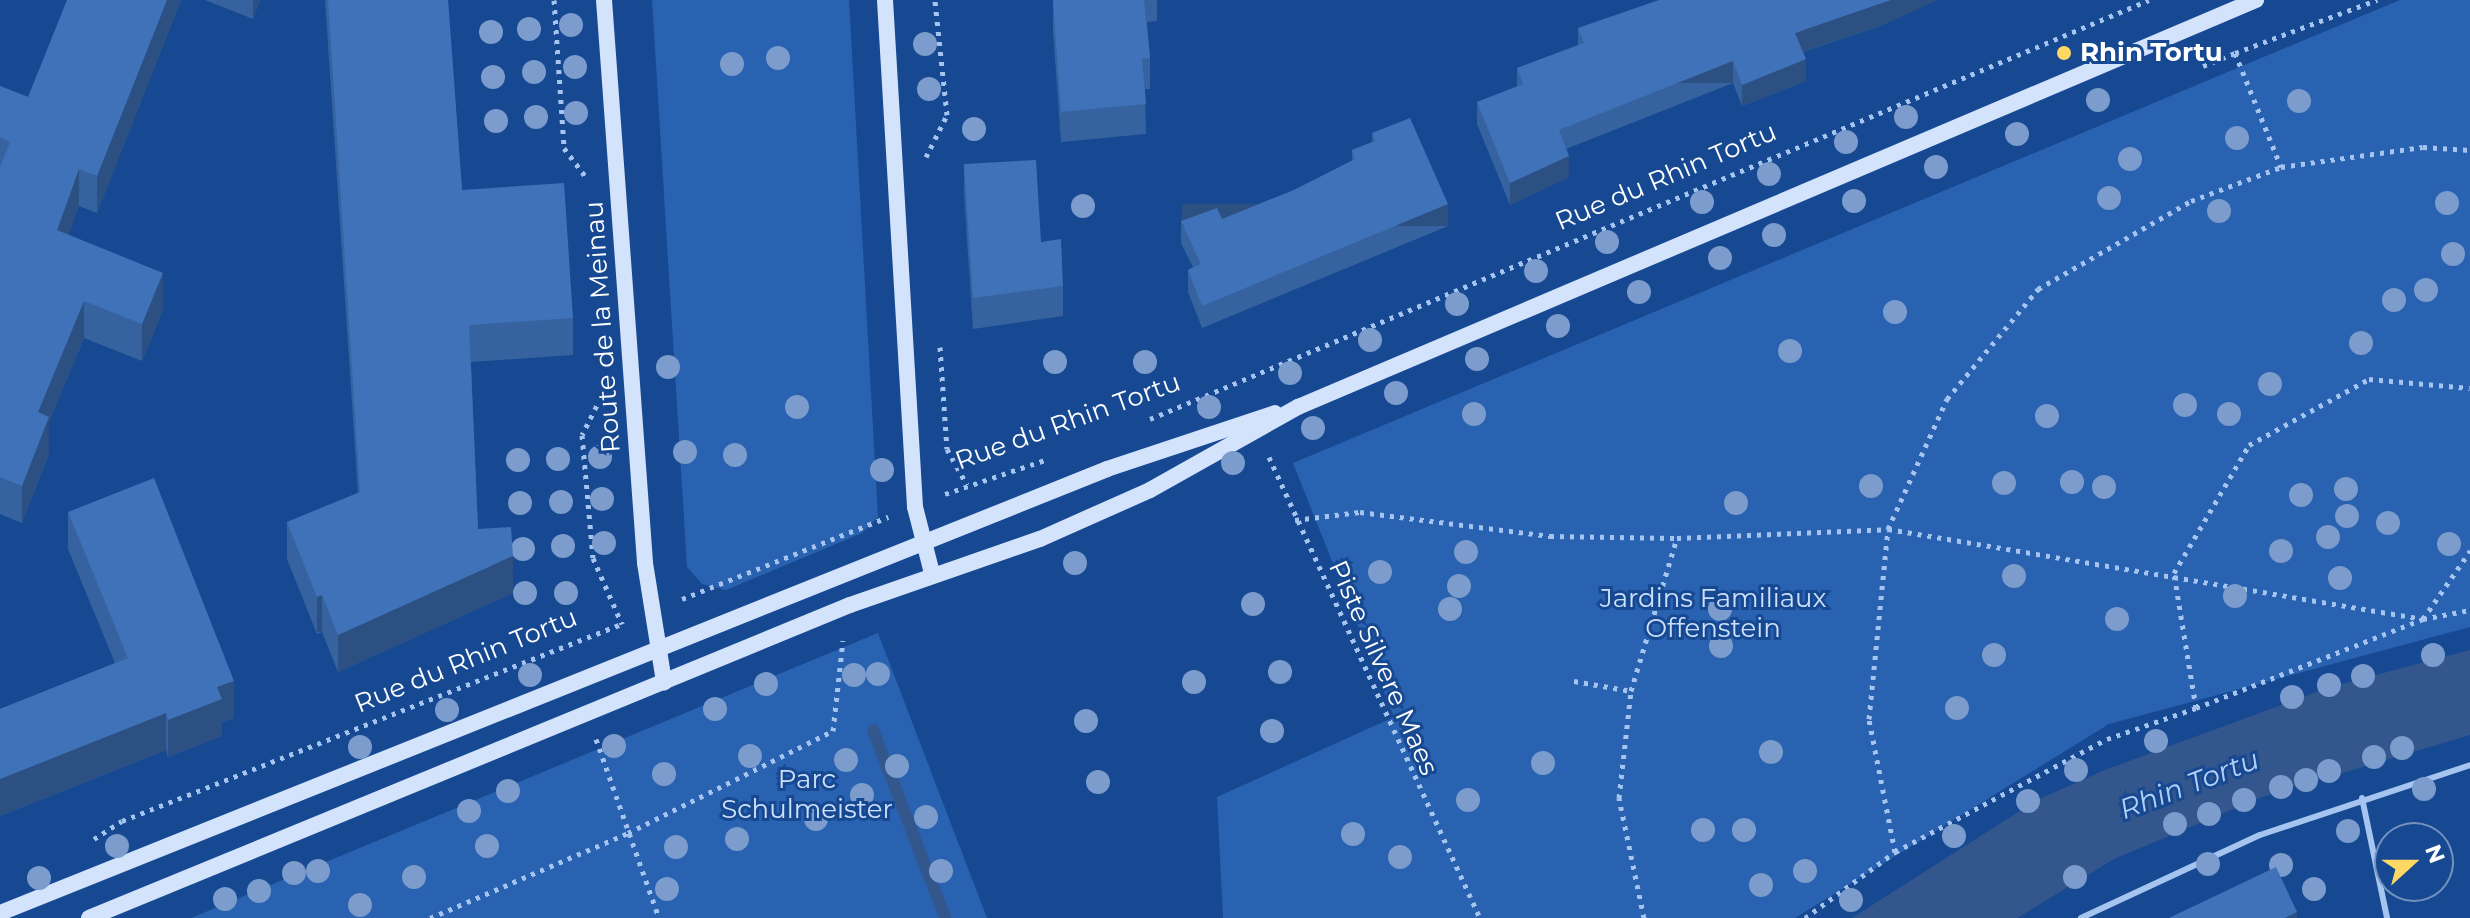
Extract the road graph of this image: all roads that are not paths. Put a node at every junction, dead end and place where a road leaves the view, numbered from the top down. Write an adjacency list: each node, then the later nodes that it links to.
1 (604, 0): 7 (street, Route de la Meinau)
2 (885, 0): 5 (street)
3 (2256, 0): 4 (street)
4 (1298, 407): 5 (street); 6 (street)
5 (923, 547): 6 (street); 7 (street)
6 (932, 573): 8 (street)
7 (660, 650): 8 (street, Route de la Meinau); 11 (street)
8 (664, 682): 12 (street)
9 (2470, 765): 10 (lane)
10 (2362, 798): 13 (lane); 14 (lane)
11 (0, 913)
12 (89, 918)
13 (2081, 918)
14 (2387, 918)

